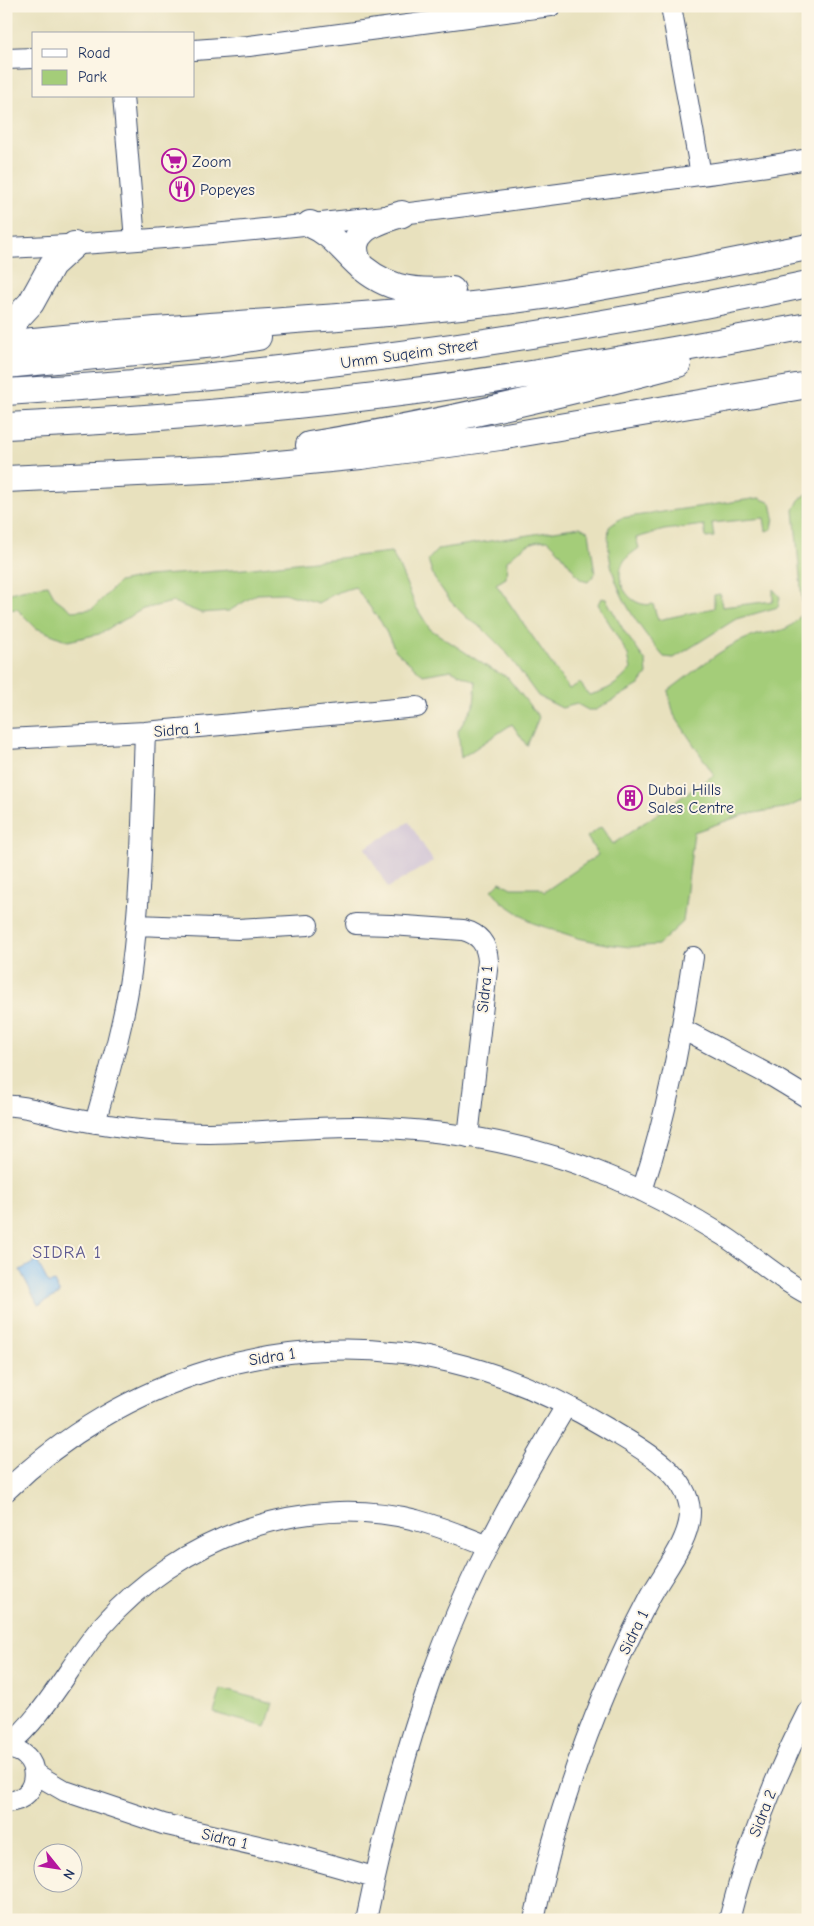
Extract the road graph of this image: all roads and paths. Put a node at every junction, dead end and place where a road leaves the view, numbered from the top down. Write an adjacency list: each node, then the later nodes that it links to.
1 (551, 6): 3 (street)
2 (670, 6): 8 (street)
3 (195, 50)
4 (32, 58): 5 (street)
5 (6, 59)
6 (123, 98): 11 (street)
7 (808, 159): 8 (street)
8 (701, 175): 9 (street)
9 (402, 214): 10 (street); 15 (main road)
10 (310, 224): 11 (street); 15 (main road)
11 (135, 240): 12 (street)
12 (74, 245): 14 (street); 19 (main road)
13 (808, 247): 17 (main road)
14 (6, 248)
15 (361, 267): 17 (main road)
16 (808, 284): 24 (main road, Umm Suqeim Street)
17 (544, 296): 18 (main road)
18 (341, 316): 21 (main road); 22 (main road)
19 (6, 326)
20 (808, 326): 25 (main road); 26 (main road)
21 (6, 344)
22 (6, 364)
23 (808, 385): 26 (main road)
24 (6, 392)
25 (6, 426)
26 (158, 472): 27 (main road)
27 (6, 479)
28 (417, 707): 29 (street, Sidra 1)
29 (145, 732): 30 (street, Sidra 1); 32 (street, Sidra 1)
30 (6, 739)
31 (356, 924): 39 (street, Sidra 1)
32 (137, 925): 33 (street); 38 (street, Sidra 1)
33 (308, 925)
34 (693, 957): 35 (street)
35 (682, 1030): 36 (street); 40 (street)
36 (808, 1098)
37 (6, 1106): 38 (street)
38 (95, 1123): 39 (street)
39 (468, 1137): 40 (street)
40 (642, 1191): 41 (street)
41 (808, 1294)
42 (566, 1406): 43 (street, Sidra 1); 44 (street); 53 (street, Sidra 1)
43 (6, 1491)
44 (488, 1546): 45 (street); 51 (street)
45 (42, 1708): 47 (street); 48 (street)
46 (808, 1712): 54 (street, Sidra 2)
47 (6, 1748): 48 (street)
48 (32, 1766): 49 (street); 50 (street)
49 (76, 1795): 50 (street); 51 (street, Sidra 1)
50 (13, 1802)
51 (374, 1877): 52 (street)
52 (366, 1920)
53 (534, 1920)
54 (729, 1920)

